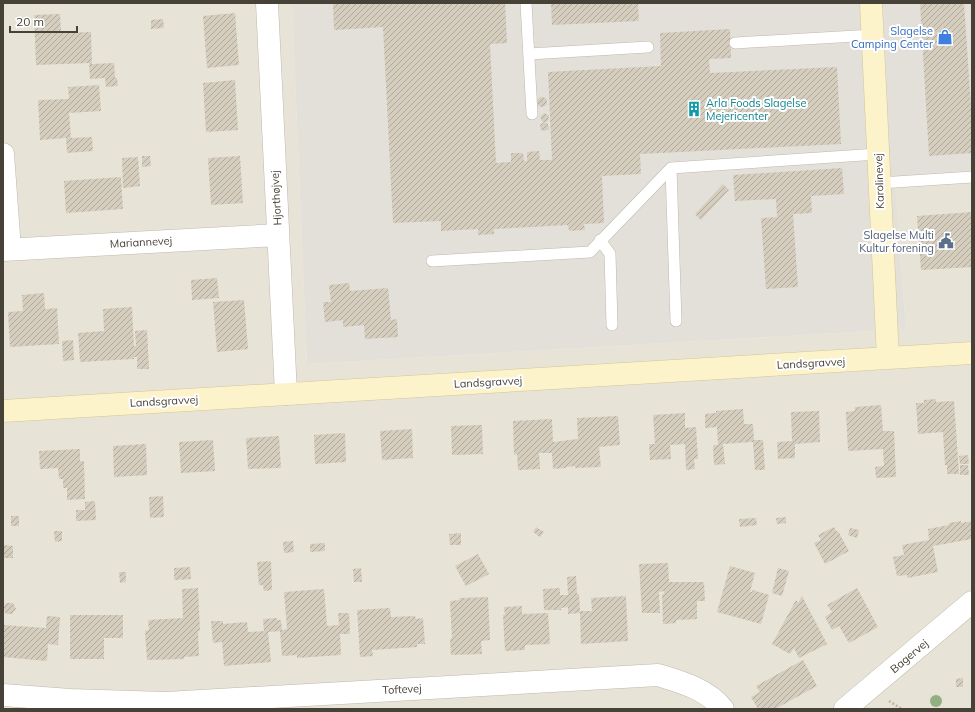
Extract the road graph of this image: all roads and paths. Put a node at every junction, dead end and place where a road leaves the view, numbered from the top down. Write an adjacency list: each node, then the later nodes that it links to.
1 (267, 3): 14 (street, Hjorthøjvej)
2 (526, 3): 7 (lane)
3 (871, 3): 4 (street, Karolinevej)
4 (873, 35): 5 (lane); 10 (street, Karolinevej)
5 (735, 43)
6 (648, 47): 7 (lane)
7 (529, 54): 8 (lane)
8 (532, 114)
9 (3, 154): 16 (street)
10 (878, 154): 11 (lane); 13 (street, Karolinevej)
11 (671, 168): 15 (lane); 18 (lane)
12 (972, 177): 13 (lane)
13 (880, 183): 21 (street, Karolinevej)
14 (278, 235): 16 (street, Mariannevej); 22 (street, Hjorthøjvej)
15 (600, 240): 17 (lane); 19 (lane)
16 (6, 250)
17 (432, 261)
18 (676, 321)
19 (612, 325)
20 (972, 353): 21 (street, Landsgravvej)
21 (888, 358): 22 (street, Landsgravvej)
22 (286, 394): 23 (street, Landsgravvej)
23 (3, 411)
24 (972, 602): 28 (street, Bagervej)
25 (3, 695): 26 (street, Toftevej)
26 (70, 704): 27 (street, Toftevej)
27 (723, 709)
28 (845, 709)

